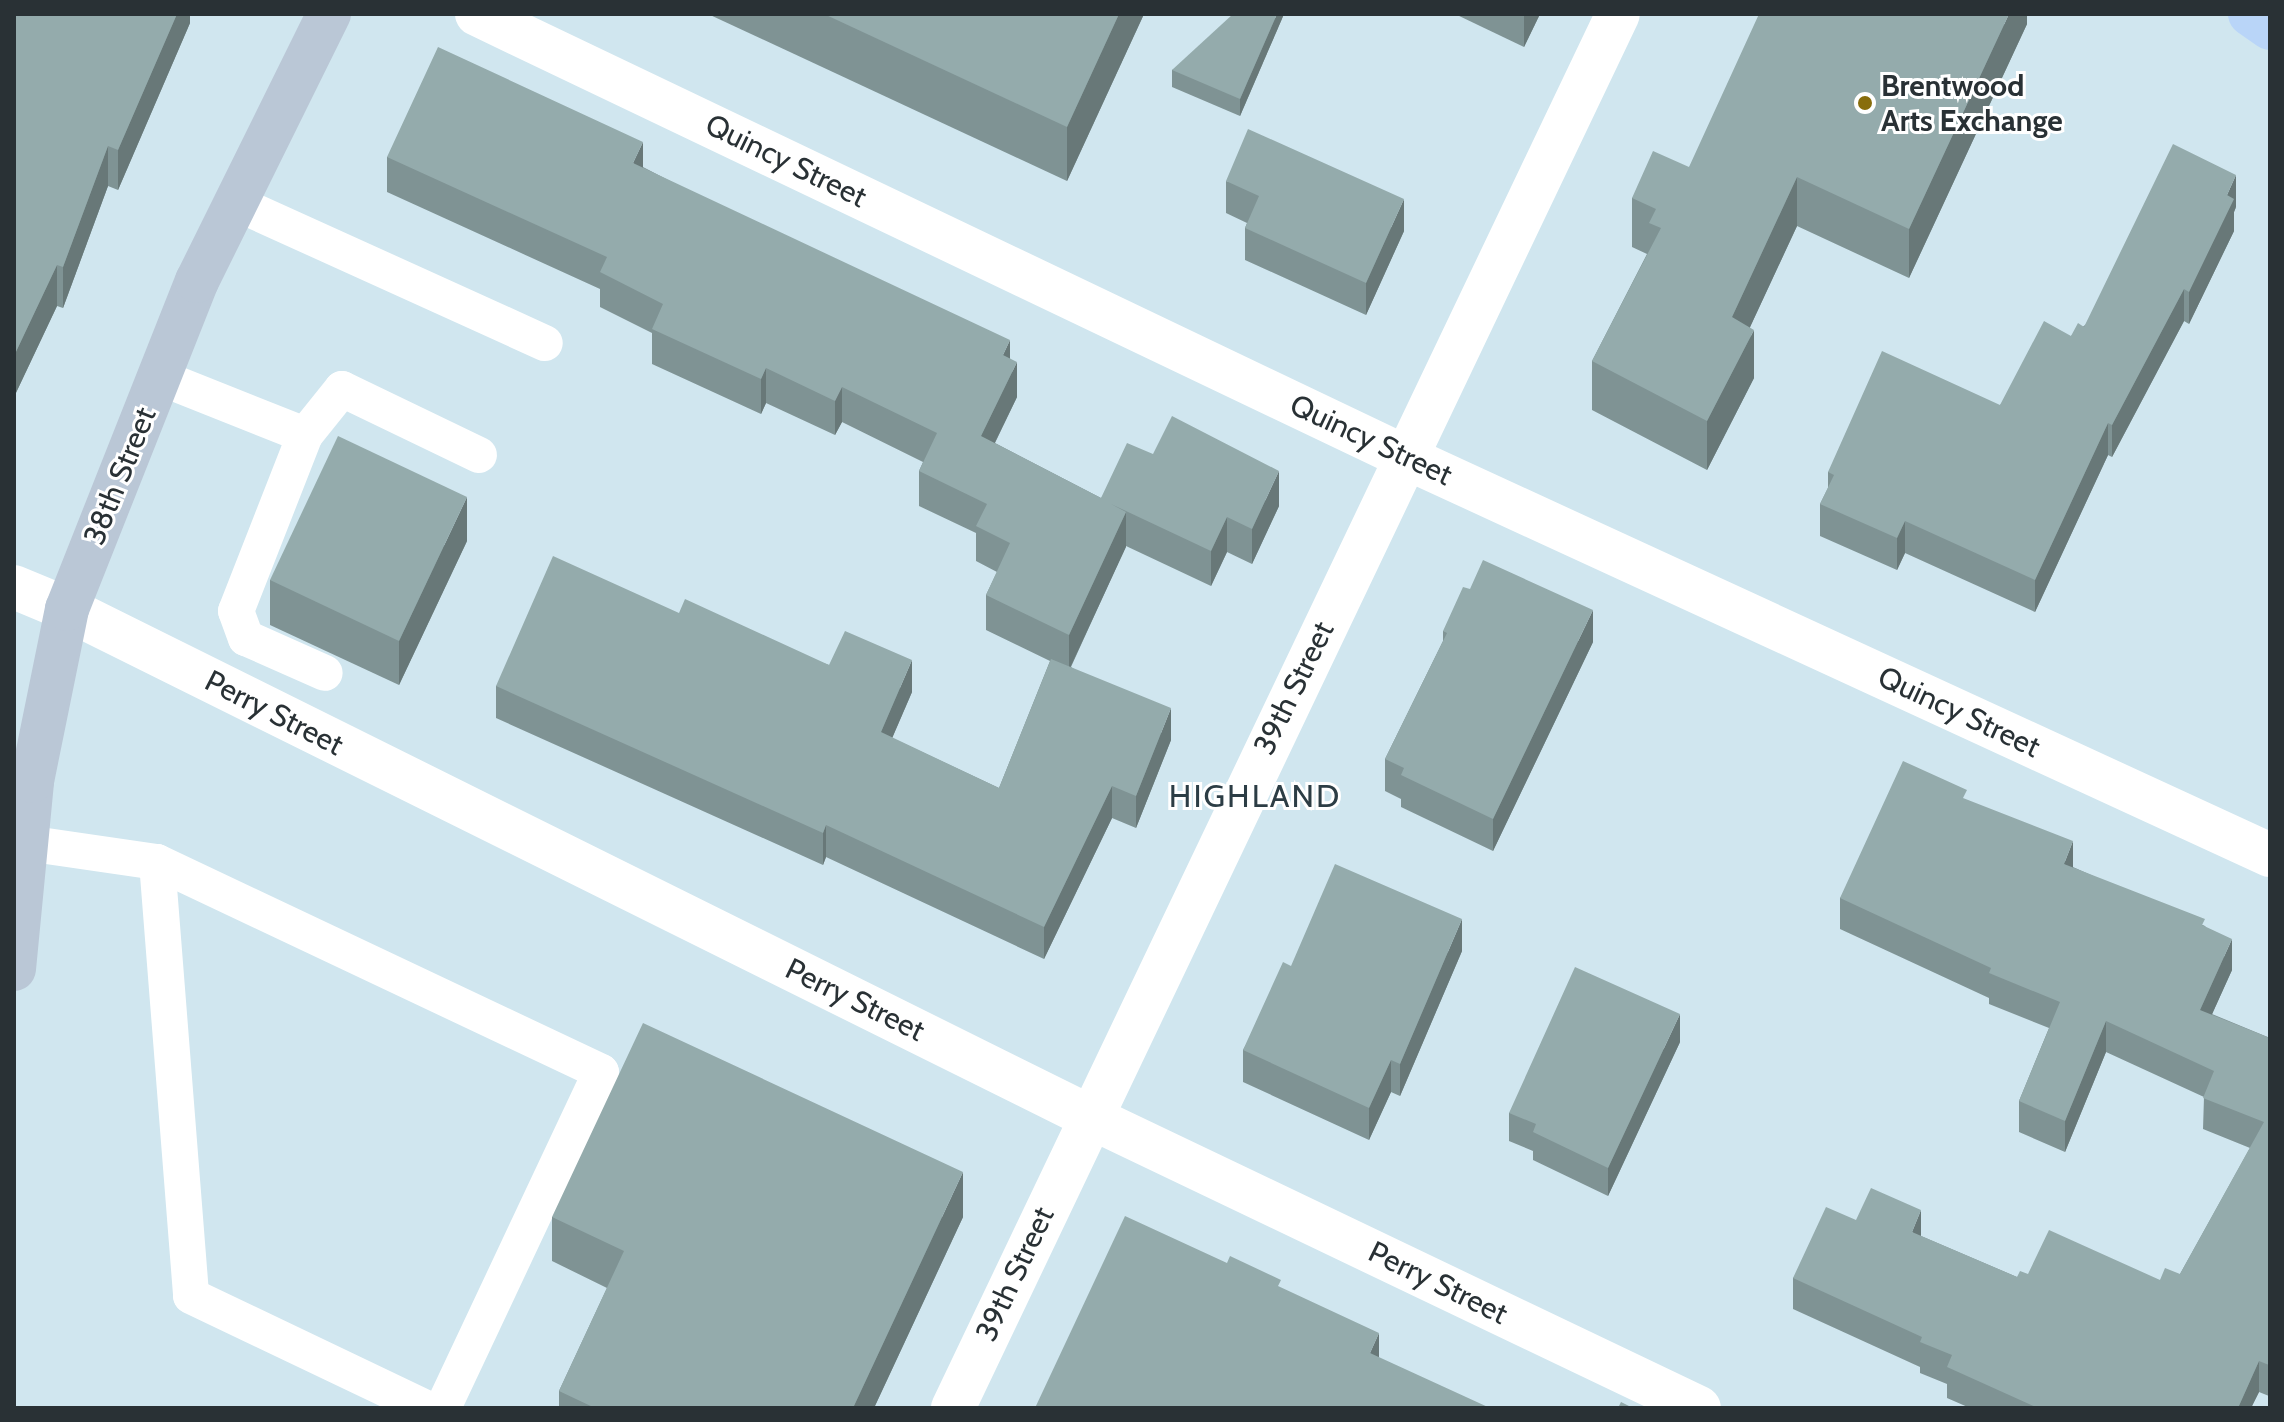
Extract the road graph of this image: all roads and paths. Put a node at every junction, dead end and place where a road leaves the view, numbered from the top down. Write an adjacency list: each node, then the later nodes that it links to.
1 (329, 14): 6 (main road, 38th Street)
2 (477, 14): 11 (street, Quincy Street)
3 (1618, 14): 11 (street, 39th Street)
4 (2250, 14): 5 (main road)
5 (2270, 28)
6 (236, 203): 7 (lane); 8 (main road, 38th Street)
7 (545, 343)
8 (159, 377): 9 (lane); 13 (main road, 38th Street)
9 (305, 435): 10 (lane); 14 (lane)
10 (479, 455)
11 (1405, 457): 16 (street, Quincy Street); 19 (street, 39th Street)
12 (14, 587): 13 (street, Perry Street)
13 (67, 609): 15 (main road, 38th Street); 19 (street, Perry Street)
14 (325, 673)
15 (26, 843): 17 (lane); 18 (main road, 38th Street)
16 (2270, 855)
17 (157, 862): 20 (lane); 21 (lane)
18 (14, 969)
19 (1088, 1116): 22 (street, 39th Street); 23 (street, Perry Street)
20 (426, 1408)
21 (443, 1408)
22 (953, 1408)
23 (1699, 1408)

